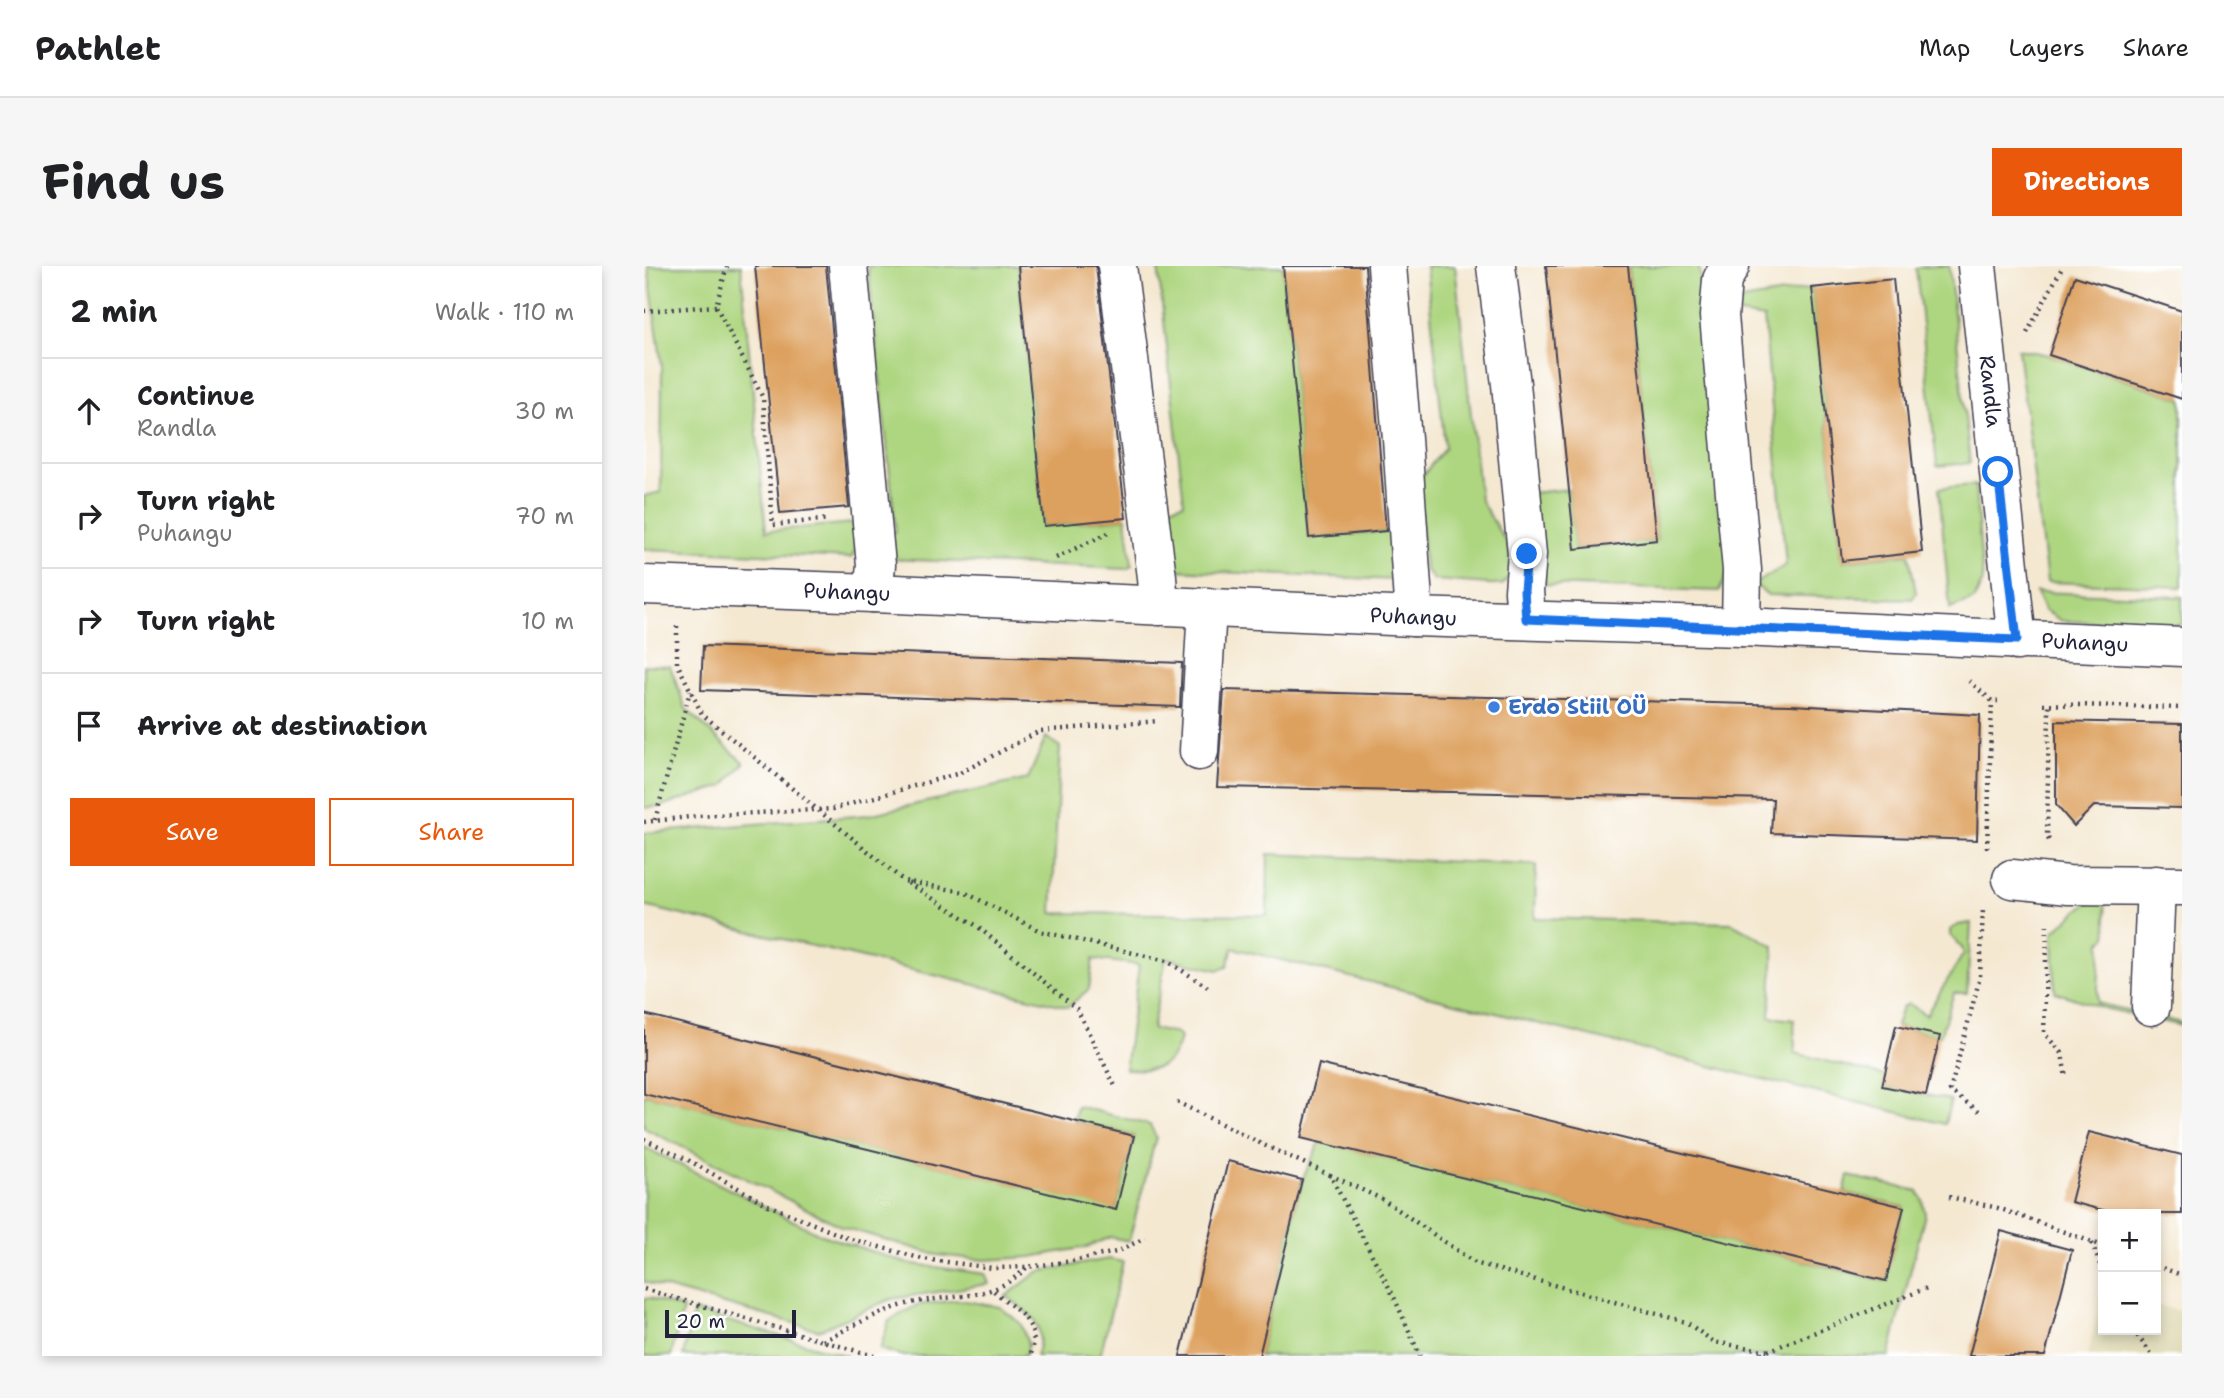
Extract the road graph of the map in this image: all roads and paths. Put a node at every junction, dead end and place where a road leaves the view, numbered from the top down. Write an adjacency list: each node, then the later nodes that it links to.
1 (727, 266): 9 (path)
2 (848, 266): 13 (street)
3 (1117, 266): 12 (street)
4 (1387, 266): 20 (street)
5 (1496, 266): 21 (street)
6 (1730, 266): 22 (street)
7 (1977, 266): 23 (street, Randla)
8 (2063, 266): 11 (path)
9 (716, 306): 10 (path); 13 (path)
10 (644, 311)
11 (2025, 337)
12 (1149, 513): 14 (path); 17 (street)
13 (871, 515): 16 (street)
14 (1047, 562)
15 (644, 585): 16 (street, Puhangu)
16 (873, 593): 17 (street, Puhangu)
17 (1159, 606): 18 (street, Puhangu)
18 (1207, 607): 20 (street, Puhangu); 30 (street)
19 (677, 617): 26 (path)
20 (1415, 617): 21 (street, Puhangu)
21 (1526, 619): 22 (street, Puhangu)
22 (1741, 627): 23 (street, Puhangu)
23 (2017, 640): 24 (street, Puhangu)
24 (2182, 647)
25 (1964, 677): 34 (path)
26 (690, 691): 31 (path); 32 (path)
27 (2043, 704): 28 (path)
28 (2182, 708)
29 (1160, 721): 31 (path)
30 (1199, 751)
31 (818, 810): 32 (path); 35 (path)
32 (655, 821): 33 (path)
33 (644, 822)
34 (1994, 877): 36 (street); 41 (path)
35 (904, 881): 37 (path); 39 (path)
36 (2169, 885): 38 (street)
37 (1211, 989)
38 (2151, 1006)
39 (1115, 1086)
40 (1177, 1102): 43 (path)
41 (1979, 1111)
42 (644, 1139): 48 (path)
43 (1330, 1175): 57 (path); 60 (path)
44 (1949, 1197): 46 (path)
45 (1145, 1238): 48 (path)
46 (2092, 1242): 47 (path); 50 (path)
47 (2098, 1244)
48 (1027, 1267): 54 (path)
49 (2161, 1268): 51 (path)
50 (2103, 1272)
51 (2182, 1275)
52 (1927, 1288): 57 (path)
53 (644, 1289): 56 (path)
54 (994, 1291): 56 (path); 59 (path)
55 (2137, 1335): 62 (path)
56 (823, 1341): 58 (path)
57 (1768, 1351): 61 (path)
58 (874, 1356)
59 (1030, 1356)
60 (1420, 1356)
61 (1755, 1356)
62 (2153, 1356)

